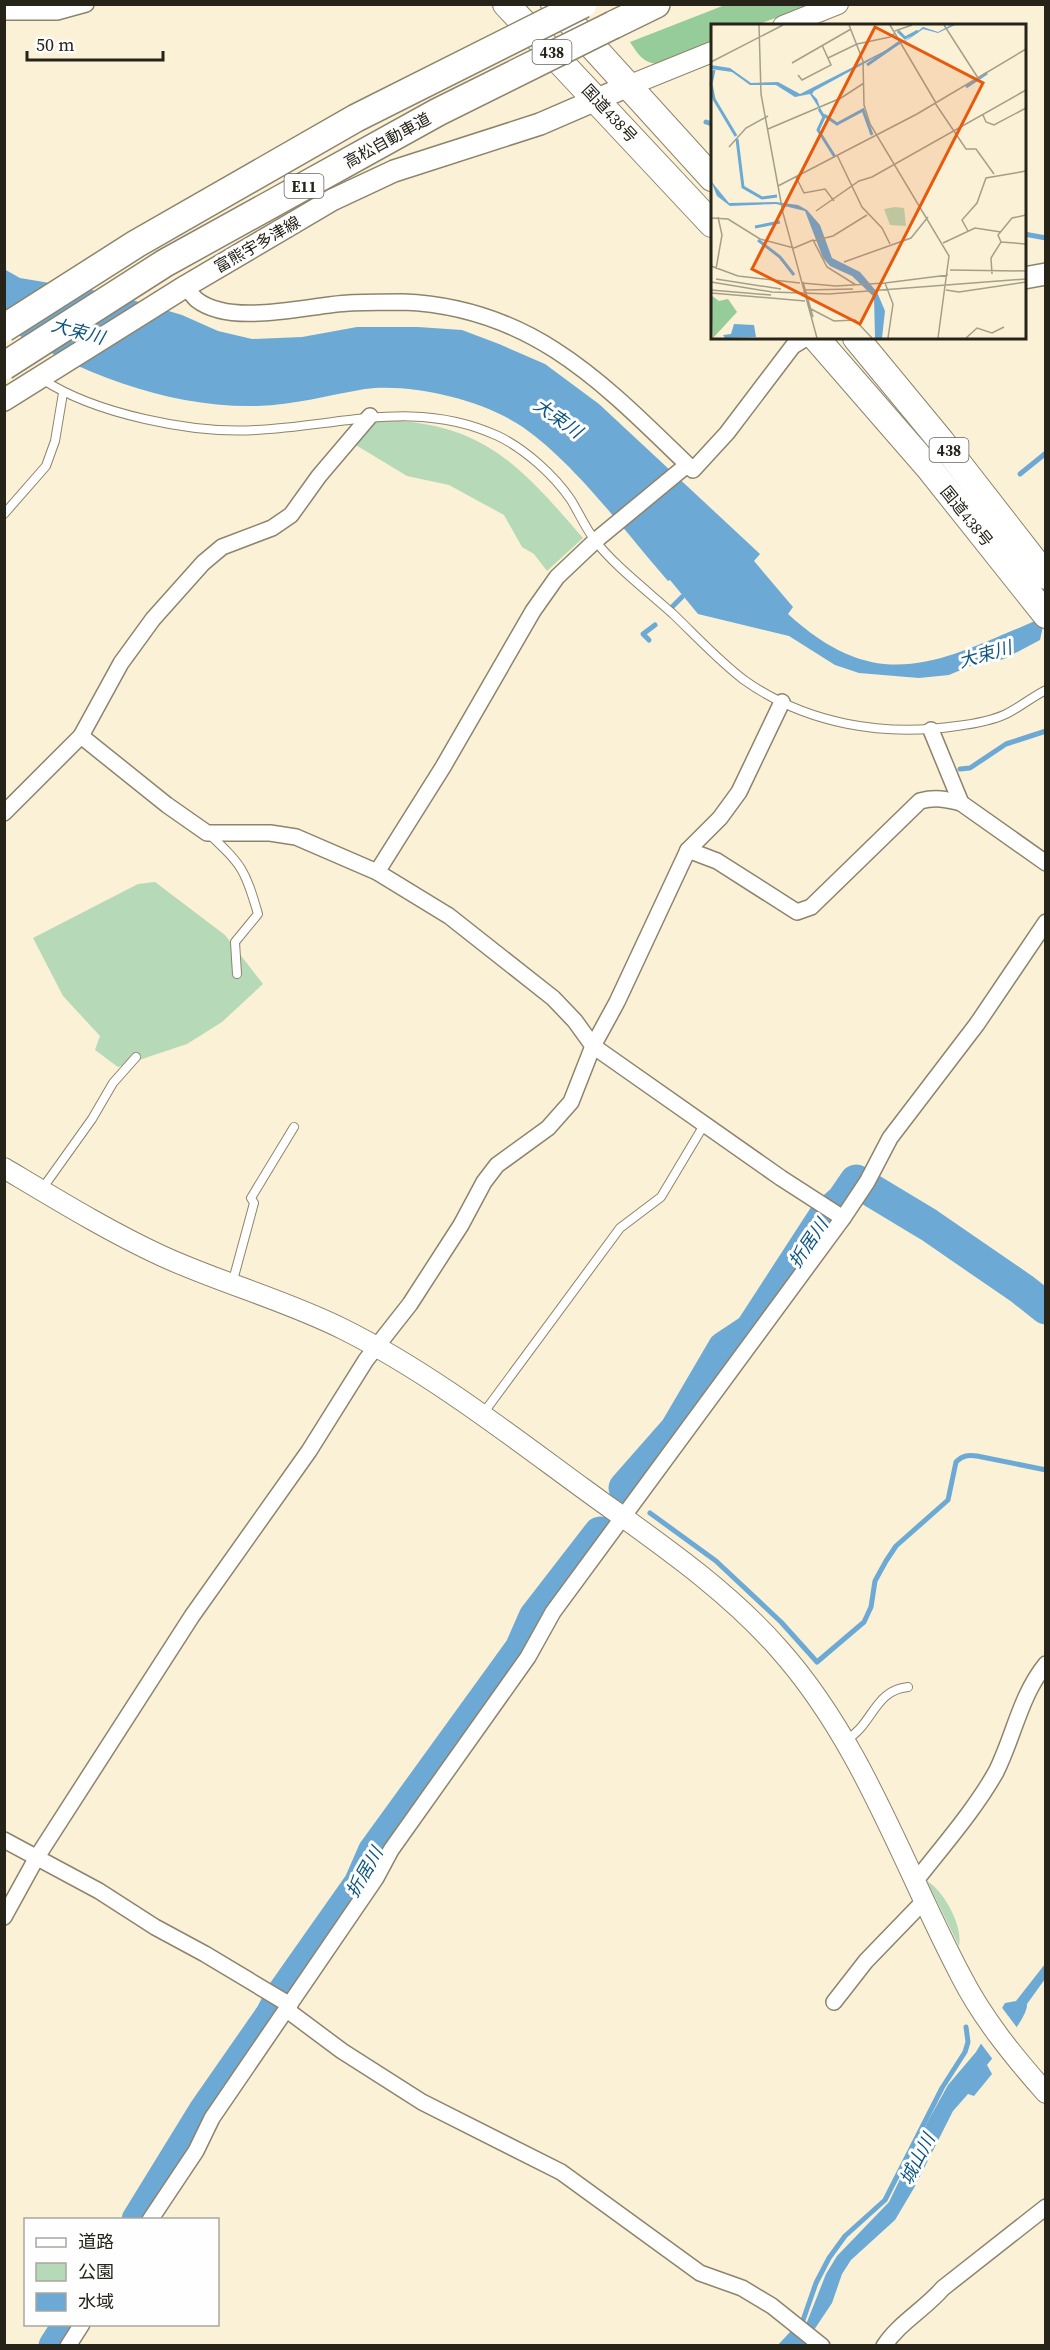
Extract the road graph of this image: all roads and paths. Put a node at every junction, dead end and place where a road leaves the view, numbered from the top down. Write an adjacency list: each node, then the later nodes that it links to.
1 (86, 4): 8 (street)
2 (506, 4): 12 (highway, 国道438号 / 438)
3 (545, 4): 13 (highway, bridge)
4 (554, 4): 11 (highway, 国道438号 / 438)
5 (583, 4): 13 (highway, 高松自動車道 / E11, bridge)
6 (656, 4): 23 (highway, 高松自動車道 / E11, bridge)
7 (838, 4): 9 (street)
8 (4, 12)
9 (788, 24)
10 (711, 52): 11 (street)
11 (628, 86): 12 (main road, 富熊宇多津線); 14 (highway, 国道438号 / 438)
12 (598, 99): 15 (highway, 国道438号 / 438); 18 (main road, 富熊宇多津線)
13 (356, 118): 19 (highway, 高松自動車道 / E11, bridge)
14 (711, 177)
15 (711, 223)
16 (1046, 274): 17 (main road)
17 (1026, 278)
18 (180, 290): 24 (main road, 富熊宇多津線); 28 (street)
19 (4, 328)
20 (804, 339): 28 (street)
21 (817, 339): 31 (highway, 国道438号 / 438)
22 (857, 339): 31 (highway, 国道438号 / 438)
23 (4, 366)
24 (44, 375): 25 (lane); 26 (main road, 富熊宇多津線)
25 (63, 393): 27 (lane); 29 (lane)
26 (4, 400)
27 (370, 416): 30 (lane); 36 (street)
28 (685, 467): 30 (street)
29 (4, 514)
30 (594, 541): 34 (lane); 42 (street)
31 (1035, 568): 32 (highway, 国道438号 / 438)
32 (1046, 615)
33 (1046, 690): 35 (lane)
34 (782, 702): 35 (lane); 40 (street)
35 (930, 730): 37 (street)
36 (81, 736): 38 (street); 39 (street)
37 (961, 803): 40 (street); 41 (street)
38 (4, 813)
39 (207, 833): 42 (street); 44 (lane)
40 (688, 850): 45 (street)
41 (1046, 863)
42 (377, 872): 45 (street)
43 (1046, 922): 51 (street)
44 (237, 974)
45 (593, 1046): 47 (street); 53 (street)
46 (136, 1057): 50 (lane)
47 (704, 1125): 51 (street); 54 (lane)
48 (294, 1127): 52 (lane)
49 (4, 1168): 50 (street)
50 (41, 1190): 52 (street)
51 (835, 1213): 55 (street)
52 (231, 1285): 53 (street)
53 (377, 1347): 54 (street); 60 (street)
54 (482, 1415): 55 (street)
55 (622, 1517): 58 (street); 65 (street)
56 (1046, 1664): 61 (street)
57 (908, 1687): 58 (lane)
58 (845, 1740): 61 (street)
59 (4, 1840): 60 (street)
60 (37, 1857): 63 (street); 65 (street)
61 (914, 1883): 62 (street)
62 (924, 1901): 64 (street); 66 (street)
63 (4, 1917)
64 (834, 2002)
65 (284, 2003): 68 (street); 70 (street)
66 (1046, 2093)
67 (1046, 2207): 72 (street)
68 (151, 2218)
69 (81, 2326): 71 (street)
70 (818, 2342)
71 (68, 2346)
72 (884, 2346)

